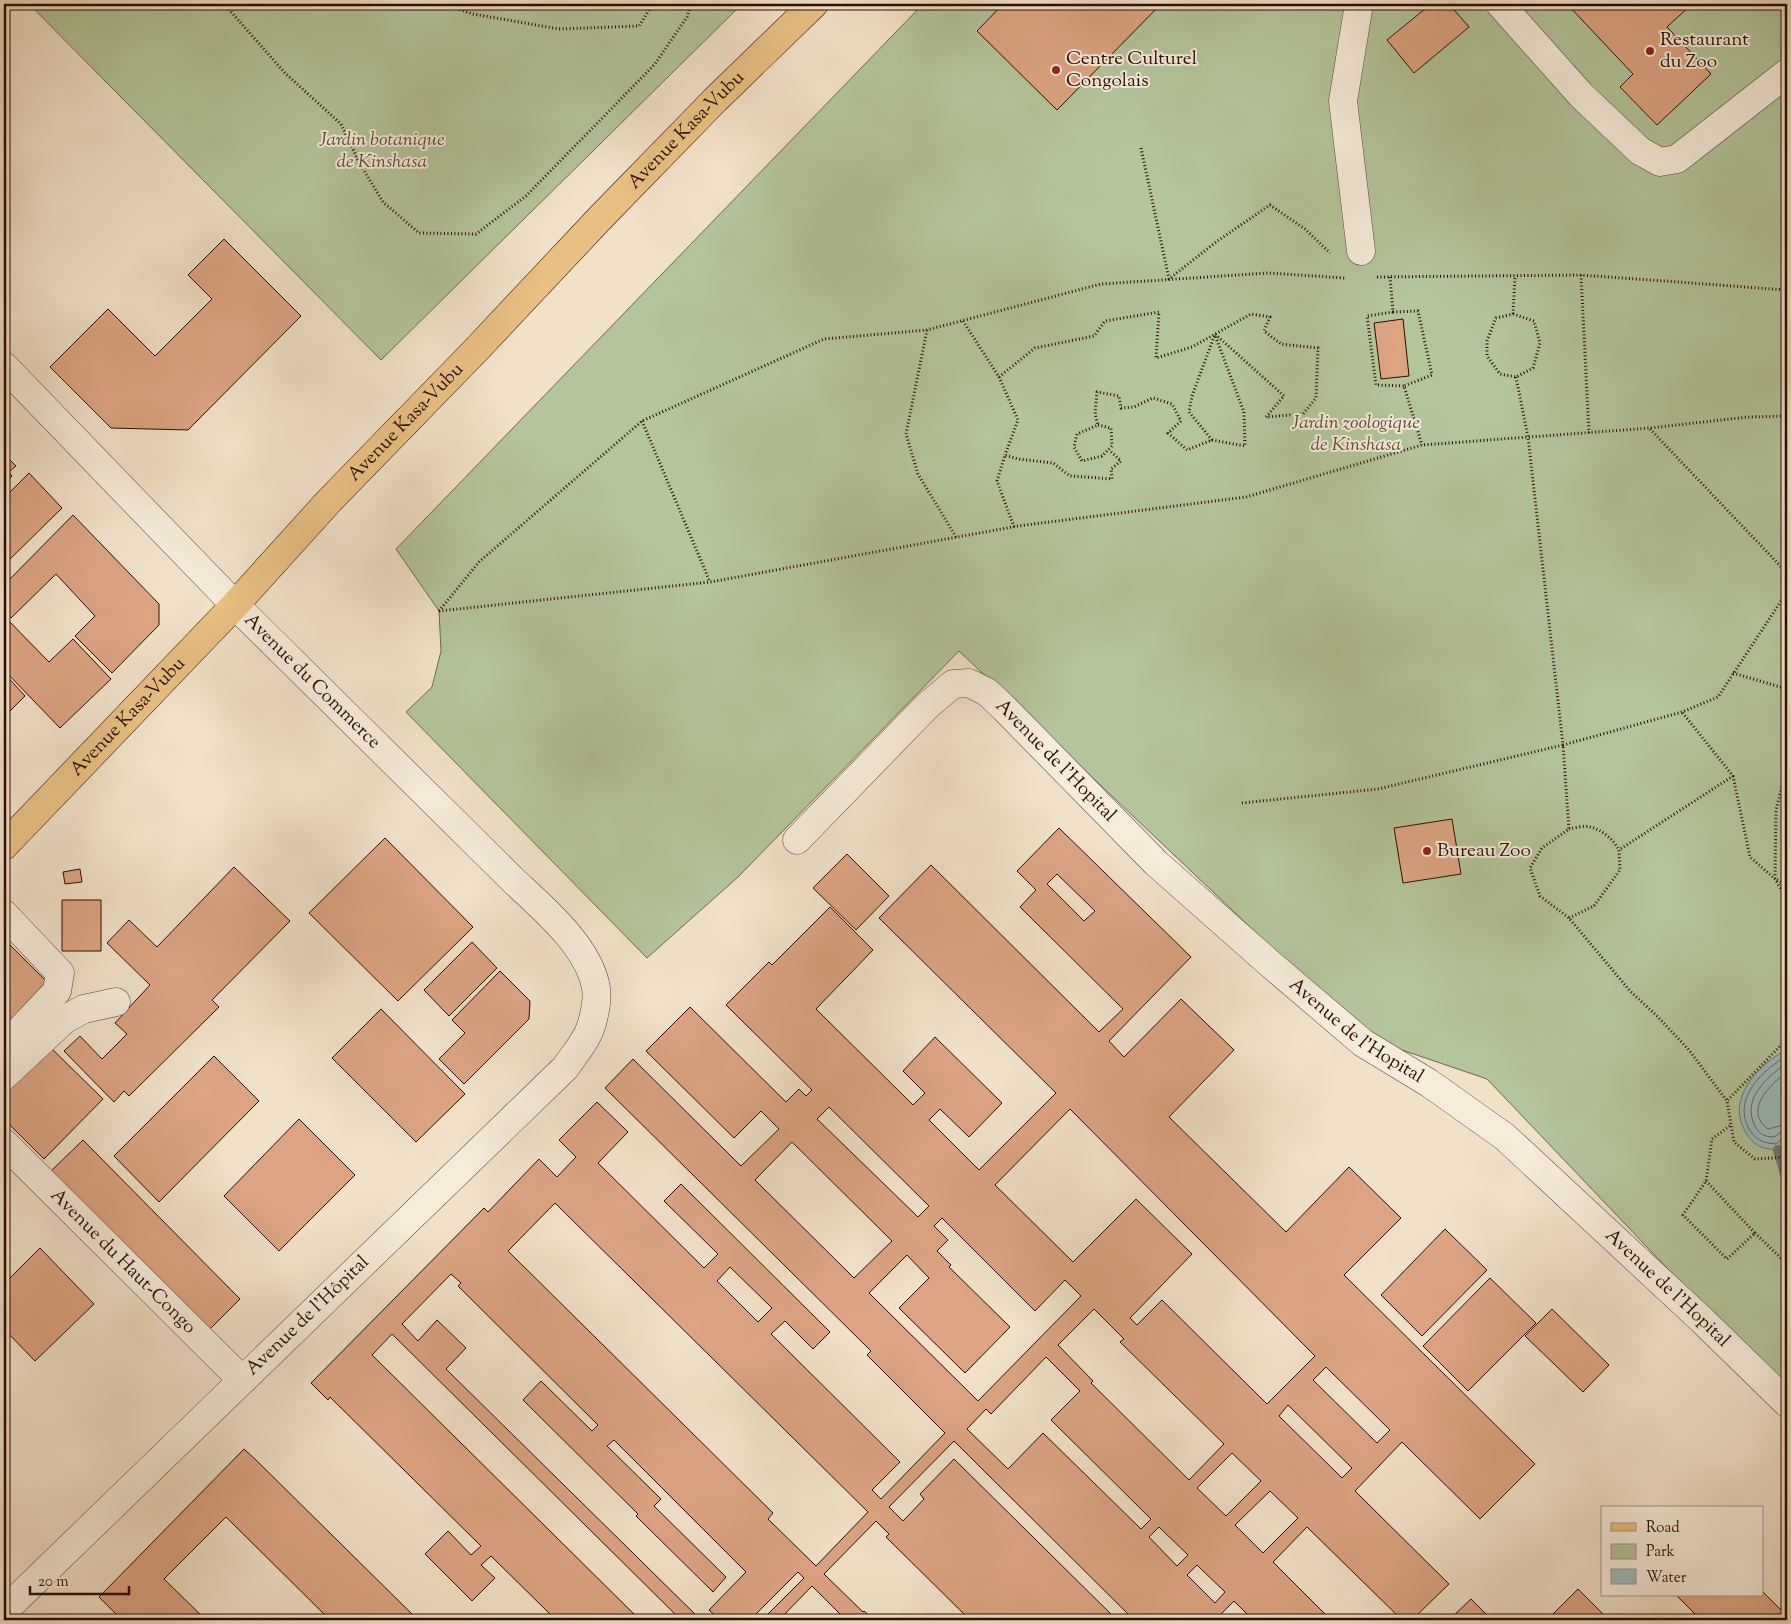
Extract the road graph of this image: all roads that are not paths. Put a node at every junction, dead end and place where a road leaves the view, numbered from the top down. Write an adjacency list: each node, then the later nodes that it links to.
1 (814, 4): 7 (main road, Avenue Kasa-Vubu)
2 (1359, 4): 5 (street)
3 (1500, 4): 4 (street)
4 (1787, 73)
5 (1361, 251)
6 (4, 366): 7 (street, Avenue du Commerce)
7 (235, 605): 9 (main road, Avenue Kasa-Vubu); 12 (street, Avenue du Commerce)
8 (797, 840): 17 (street, Avenue de l'Hopital)
9 (4, 846)
10 (4, 914): 13 (street)
11 (116, 1002): 14 (street)
12 (595, 1010): 16 (street, Avenue de l’Hôpital)
13 (4, 1047)
14 (4, 1076)
15 (4, 1143): 16 (street, Avenue du Haut-Congo)
16 (241, 1379): 18 (street, Avenue de l’Hôpital)
17 (1787, 1403)
18 (8, 1611)

